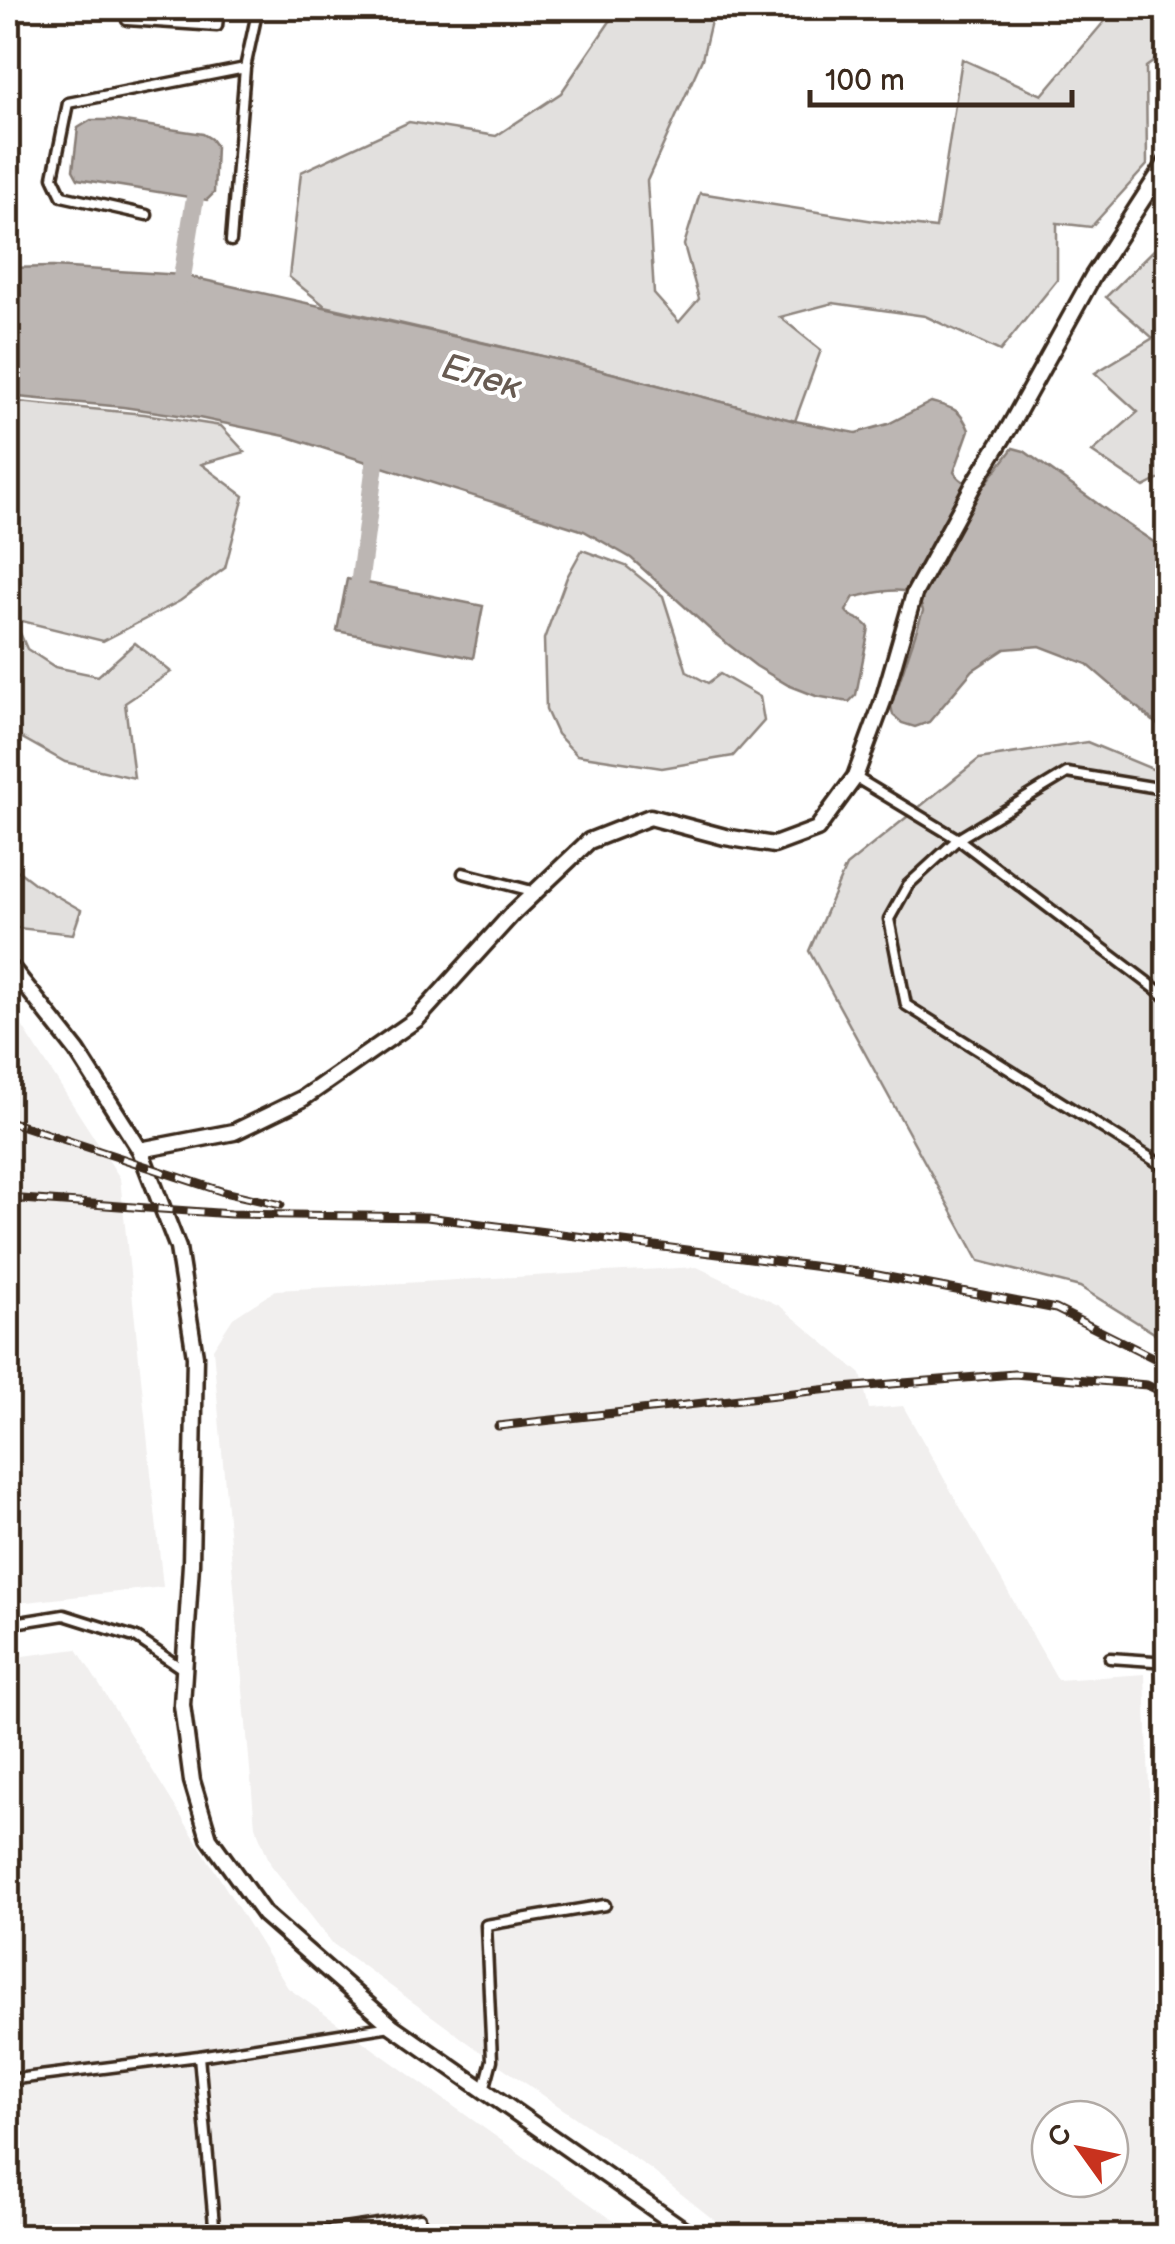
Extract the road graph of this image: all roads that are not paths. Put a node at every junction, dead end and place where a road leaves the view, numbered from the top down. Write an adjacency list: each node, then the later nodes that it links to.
1 (128, 8): 2 (lane)
2 (219, 8)
3 (258, 8): 4 (lane)
4 (245, 68): 6 (lane); 7 (lane)
5 (1168, 160): 8 (street)
6 (146, 215)
7 (230, 240)
8 (855, 776): 10 (lane); 12 (street)
9 (1168, 792): 10 (lane)
10 (958, 838): 14 (lane); 16 (lane)
11 (462, 873): 12 (lane)
12 (536, 892): 15 (street)
13 (8, 971): 15 (street)
14 (1168, 998)
15 (140, 1150): 20 (street)
16 (1168, 1169)
17 (8, 1624): 20 (lane)
18 (1110, 1658): 19 (lane)
19 (1168, 1662)
20 (184, 1670): 22 (street)
21 (605, 1905): 25 (lane)
22 (392, 2026): 23 (lane); 25 (street)
23 (199, 2056): 24 (lane); 26 (lane)
24 (8, 2080)
25 (484, 2090): 29 (street)
26 (216, 2236)
27 (295, 2236): 28 (lane)
28 (423, 2236)
29 (693, 2236)

